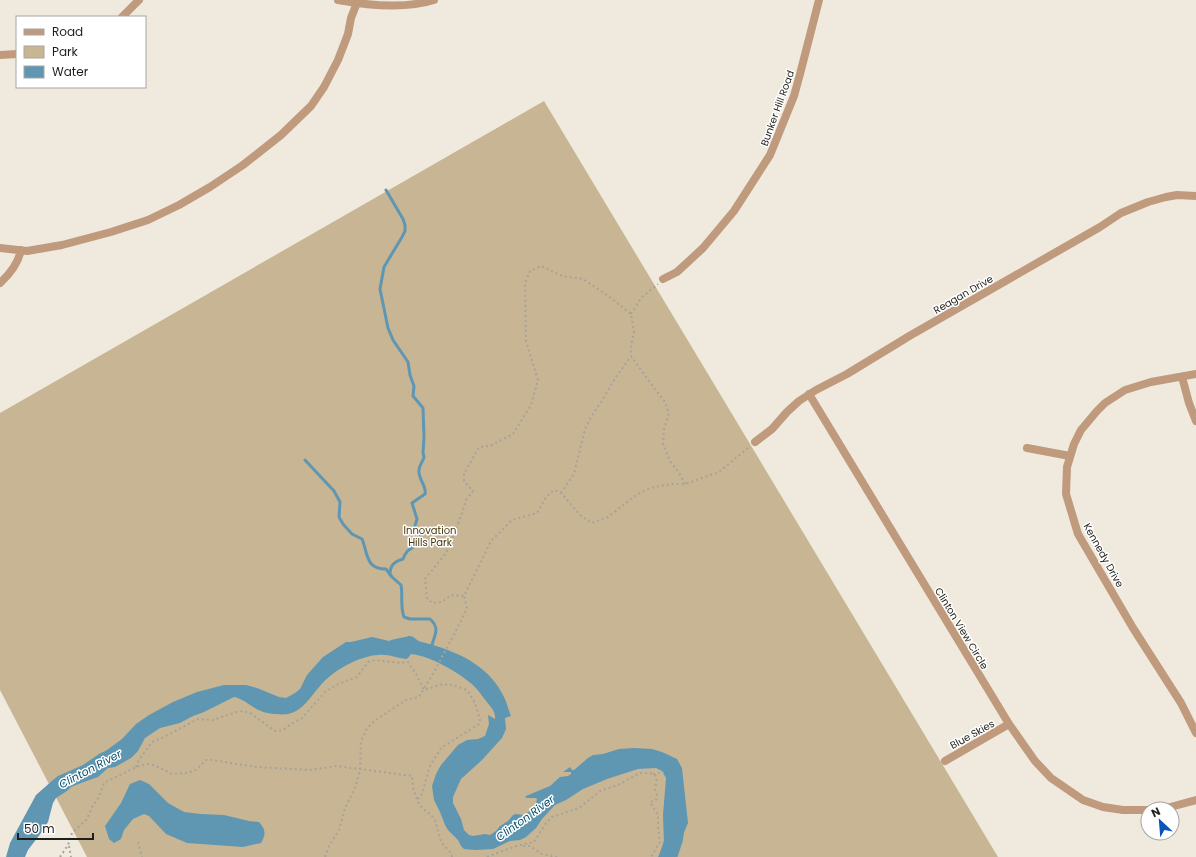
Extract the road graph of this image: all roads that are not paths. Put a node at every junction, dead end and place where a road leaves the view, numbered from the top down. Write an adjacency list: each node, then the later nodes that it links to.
1 (139, 0): 6 (street)
2 (338, 0): 5 (street)
3 (434, 0): 5 (street)
4 (819, 0): 12 (street, Bunker Hill Road)
5 (358, 2): 11 (street)
6 (123, 16)
7 (16, 54): 8 (street)
8 (0, 55)
9 (1196, 196): 16 (street, Reagan Drive)
10 (0, 248): 11 (street)
11 (21, 250): 13 (street)
12 (663, 279)
13 (0, 283)
14 (1196, 374): 15 (street, Kennedy Drive)
15 (1182, 377): 17 (street); 20 (street, Kennedy Drive)
16 (809, 394): 18 (street, Reagan Drive); 21 (street, Clinton View Circle)
17 (1196, 421)
18 (755, 442)
19 (1027, 448): 20 (street)
20 (1070, 456): 22 (street, Kennedy Drive)
21 (1009, 724): 23 (street, Blue Skies); 26 (street, Clinton View Circle)
22 (1196, 733)
23 (944, 761)
24 (1196, 800): 25 (street)
25 (1180, 804)
26 (1140, 810)

